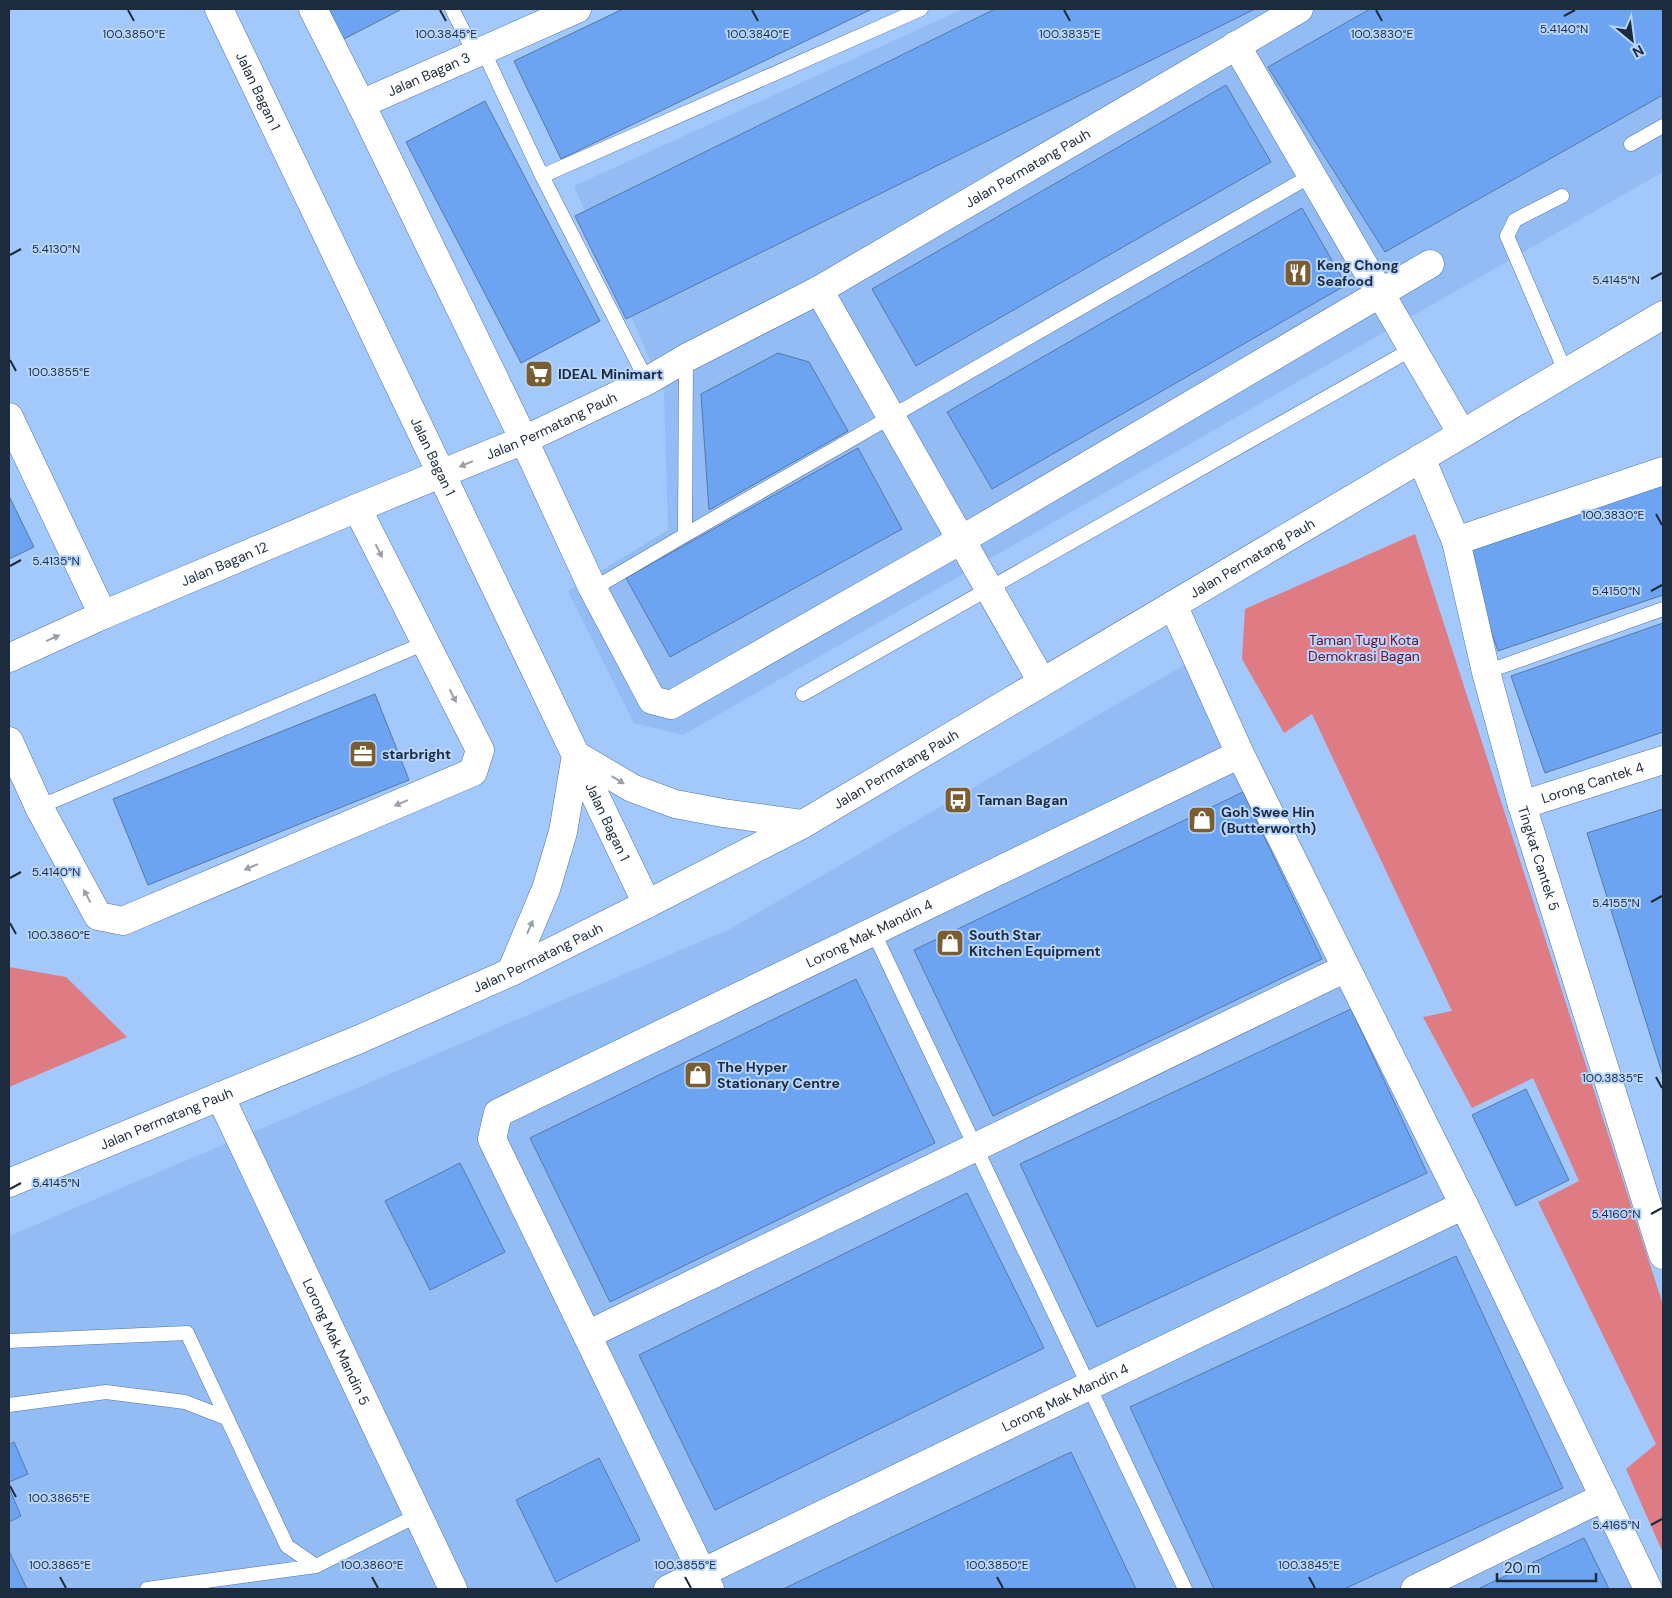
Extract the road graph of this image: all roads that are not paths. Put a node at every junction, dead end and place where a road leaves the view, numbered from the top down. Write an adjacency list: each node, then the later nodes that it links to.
1 (219, 9): 29 (street, Jalan Bagan 1)
2 (313, 9): 9 (street)
3 (452, 9): 8 (lane)
4 (577, 9): 8 (street, Jalan Bagan 3)
5 (921, 9): 13 (lane)
6 (1299, 9): 7 (street, Jalan Permatang Pauh)
7 (1236, 45): 12 (street); 16 (street, Jalan Permatang Pauh)
8 (479, 52): 9 (street, Jalan Bagan 3); 13 (lane)
9 (362, 104): 26 (street)
10 (1663, 126): 11 (lane)
11 (1631, 144)
12 (1312, 175): 17 (street); 24 (lane)
13 (542, 176): 22 (lane)
14 (1562, 196): 21 (lane)
15 (1430, 264): 17 (street)
16 (819, 290): 20 (street, Jalan Permatang Pauh); 24 (street)
17 (1380, 293): 19 (street); 32 (street)
18 (1663, 315): 21 (street, Jalan Permatang Pauh)
19 (1412, 348): 25 (street); 34 (lane)
20 (686, 358): 22 (street, Jalan Permatang Pauh); 31 (lane)
21 (1566, 373): 25 (street, Jalan Permatang Pauh)
22 (647, 380): 26 (street, Jalan Permatang Pauh)
23 (9, 417): 38 (street)
24 (891, 418): 31 (lane); 32 (street)
25 (1462, 434): 27 (street, Jalan Permatang Pauh)
26 (524, 440): 29 (street, Jalan Permatang Pauh, one-way to 29); 35 (street)
27 (1421, 458): 33 (street, Tingkat Cantek 5); 36 (street, Jalan Permatang Pauh)
28 (1663, 471): 33 (street)
29 (441, 474): 30 (street, Jalan Bagan 12); 46 (street, Jalan Bagan 1)
30 (357, 508): 38 (street, Jalan Bagan 12); 39 (street, one-way to 39)
31 (685, 535): 35 (lane)
32 (961, 540): 34 (street); 35 (street)
33 (1456, 541): 41 (street, Tingkat Cantek 5)
34 (988, 588): 42 (street); 43 (lane)
35 (593, 589)
36 (1172, 605): 42 (street, Jalan Permatang Pauh); 45 (street)
37 (1663, 609): 41 (lane)
38 (103, 615): 40 (street, Jalan Bagan 12, one-way to 38)
39 (425, 643): 49 (lane); 49 (street, one-way to 49)
40 (9, 658)
41 (1486, 672): 48 (street, Tingkat Cantek 5)
42 (1042, 682): 50 (street, Jalan Permatang Pauh)
43 (803, 694)
44 (9, 741): 49 (street)
45 (1240, 754): 52 (street, Lorong Mak Mandin 4); 53 (street)
46 (576, 755): 50 (street, one-way to 50); 51 (street, Jalan Bagan 1); 54 (street, one-way to 46)
47 (1663, 760): 48 (street, Lorong Cantek 4)
48 (1522, 805): 59 (street, Tingkat Cantek 5)
49 (39, 807)
50 (802, 824): 51 (street, Jalan Permatang Pauh)
51 (647, 904): 54 (street, Jalan Permatang Pauh)
52 (873, 931): 56 (lane); 60 (street, Lorong Mak Mandin 4)
53 (1346, 968): 56 (street); 58 (street)
54 (511, 972): 55 (street, Jalan Permatang Pauh)
55 (220, 1096): 57 (street, Jalan Permatang Pauh); 66 (street, Lorong Mak Mandin 5)
56 (974, 1147): 60 (street); 62 (lane)
57 (9, 1183)
58 (1464, 1206): 62 (street, Lorong Mak Mandin 4); 65 (street)
59 (1661, 1242)
60 (587, 1334): 68 (street)
61 (9, 1341): 64 (lane)
62 (1088, 1387): 68 (street, Lorong Mak Mandin 4); 72 (lane)
63 (9, 1404): 64 (lane)
64 (226, 1418): 67 (lane)
65 (1604, 1497): 73 (street); 74 (street)
66 (418, 1515): 67 (lane); 70 (street, Lorong Mak Mandin 5)
67 (316, 1566): 69 (lane)
68 (706, 1581): 71 (street, Lorong Mak Mandin 4)
69 (147, 1589)
70 (453, 1589)
71 (668, 1589)
72 (1185, 1589)
73 (1416, 1589)
74 (1648, 1589)

